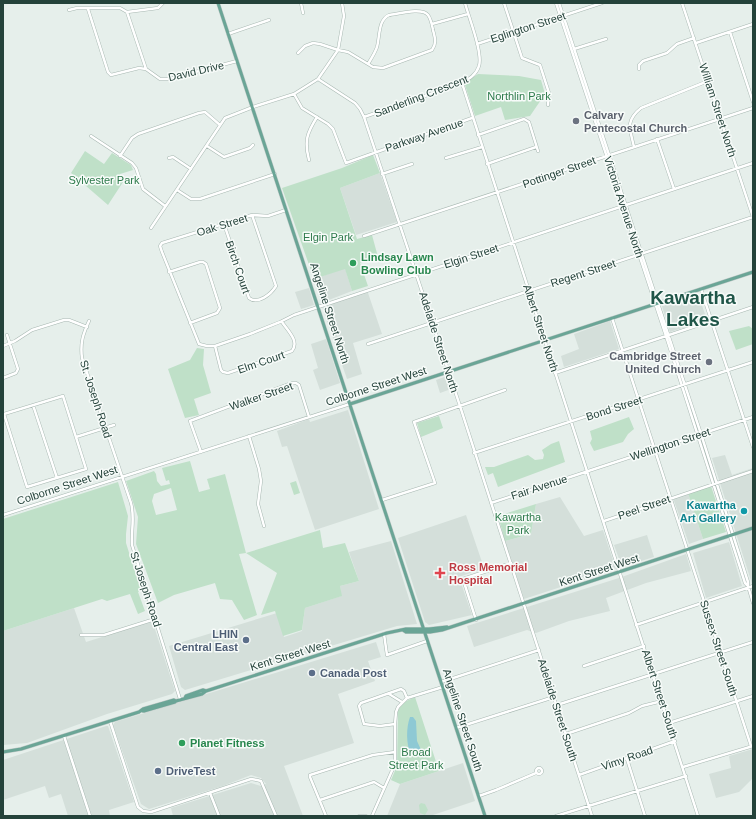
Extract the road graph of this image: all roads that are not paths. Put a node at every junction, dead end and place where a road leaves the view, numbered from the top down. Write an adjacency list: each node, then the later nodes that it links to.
1 (163, 3): 13 (street)
2 (218, 3): 22 (main road, Angeline Street North)
3 (301, 3): 14 (street)
4 (342, 3): 28 (street)
5 (465, 3): 15 (street, Sanderling Crescent)
6 (504, 3): 20 (street)
7 (556, 3): 16 (street, Victoria Avenue North)
8 (559, 3): 16 (street, Victoria Avenue North)
9 (602, 3): 16 (street, Eglington Street)
10 (682, 3): 23 (street, William Street North)
11 (88, 9): 12 (street); 13 (street); 32 (street)
12 (69, 10)
13 (127, 12): 32 (street)
14 (303, 13)
15 (468, 14): 18 (street); 26 (street, Sanderling Crescent)
16 (562, 16): 20 (street, Eglington Street); 27 (street, Victoria Avenue North)
17 (269, 20): 22 (street)
18 (432, 24): 31 (street); 31 (street)
19 (753, 24): 21 (street)
20 (514, 32): 26 (street, Eglington Street); 39 (street)
21 (730, 32): 25 (street); 38 (street)
22 (228, 34): 30 (main road, Angeline Street North)
23 (694, 38): 25 (street, William Street North); 33 (street)
24 (606, 39): 27 (street)
25 (696, 43): 35 (street, William Street North)
26 (477, 44): 36 (street, Sanderling Crescent)
27 (573, 49): 57 (street, Victoria Avenue North)
28 (338, 50): 29 (street); 31 (street); 34 (street)
29 (298, 53)
30 (237, 61): 32 (street, David Drive); 40 (main road, Angeline Street North)
31 (368, 64)
32 (146, 69)
33 (639, 69)
34 (318, 78): 37 (street); 43 (street, Adelaide Street North)
35 (708, 81): 45 (street, William Street North); 53 (street)
36 (462, 83): 43 (street, Sanderling Crescent); 44 (street, Albert Street North)
37 (294, 94): 40 (street); 42 (street)
38 (753, 102)
39 (548, 105)
40 (253, 107): 46 (street); 67 (main road, Angeline Street North)
41 (753, 108): 45 (street, Pottinger Street)
42 (317, 117): 56 (street, Parkway Avenue); 61 (street)
43 (364, 117): 56 (street, Adelaide Street North)
44 (472, 118): 47 (street, Albert Street North); 56 (street, Parkway Avenue)
45 (721, 119): 49 (street, Pottinger Street); 65 (street, William Street North)
46 (220, 125): 50 (street); 58 (street)
47 (478, 135): 52 (street, Albert Street North); 54 (street)
48 (91, 136): 58 (street)
49 (657, 140): 53 (street, Pottinger Street); 69 (street)
50 (207, 146): 51 (street); 66 (street)
51 (253, 146)
52 (482, 147): 60 (street); 64 (street, Albert Street North)
53 (634, 147): 57 (street, Pottinger Street)
54 (536, 148): 55 (street); 64 (street)
55 (538, 151)
56 (375, 152): 68 (street, Adelaide Street North)
57 (608, 155): 71 (street, Pottinger Street); 72 (street, Victoria Avenue North)
58 (120, 156): 73 (street)
59 (169, 158): 66 (street)
60 (446, 158)
61 (309, 160)
62 (753, 163): 65 (street, Elgin Street)
63 (412, 164): 68 (street)
64 (487, 164): 71 (street, Albert Street North)
65 (737, 168): 69 (street, Elgin Street); 76 (street, William Street North)
66 (191, 169): 70 (street)
67 (275, 174): 70 (street); 74 (main road, Angeline Street North)
68 (382, 174): 78 (street, Adelaide Street North)
69 (674, 189): 72 (street, Elgin Street)
70 (176, 190): 73 (street)
71 (497, 193): 78 (street, Pottinger Street); 81 (street, Albert Street North)
72 (624, 205): 81 (street, Elgin Street); 82 (street, Victoria Avenue North)
73 (165, 206): 79 (street)
74 (286, 210): 75 (street, Oak Street); 89 (main road, Angeline Street North)
75 (252, 215): 77 (street, Oak Street); 77 (street, Birch Court)
76 (753, 217): 82 (street, Regent Street)
77 (224, 224): 83 (street, Oak Street)
78 (400, 224): 80 (street, Pottinger Street); 85 (street, Adelaide Street North)
79 (151, 228)
80 (364, 236)
81 (513, 242): 85 (street, Elgin Street); 87 (street, Albert Street North)
82 (640, 255): 87 (street, Regent Street); 88 (street, Victoria Avenue North)
83 (170, 272): 95 (street); 95 (street)
84 (753, 272): 86 (main road, Colborne Street West)
85 (416, 274): 89 (street, Elgin Street); 96 (street, Adelaide Street North)
86 (701, 289): 88 (main road, Colborne Street West); 92 (street)
87 (529, 291): 96 (street, Regent Street); 100 (street, Albert Street North)
88 (657, 304): 91 (main road, Colborne Street West); 99 (street, Victoria Avenue North)
89 (318, 307): 94 (street, Elgin Street); 114 (main road, Angeline Street North)
90 (753, 307): 92 (street)
91 (612, 318): 100 (main road, Colborne Street West); 105 (street, Sussex Street South)
92 (712, 321): 99 (street); 107 (street)
93 (89, 322): 97 (street, St. Joseph Road)
94 (282, 322): 104 (street, Elgin Street); 104 (street, Elm Court)
95 (190, 323): 104 (street)
96 (432, 323): 102 (street, Regent Street); 108 (street, Adelaide Street North)
97 (87, 327): 101 (street); 123 (street, St. Joseph Road)
98 (7, 335): 101 (street)
99 (667, 336): 105 (street); 111 (street, Victoria Avenue North)
100 (544, 341): 108 (main road, Colborne Street West); 109 (street, Albert Street North)
101 (10, 344): 103 (street); 110 (street)
102 (368, 344)
103 (3, 346)
104 (215, 346)
105 (623, 351): 109 (street); 113 (street, Sussex Street South)
106 (753, 362): 107 (street, Bond Street)
107 (728, 370): 111 (street, Bond Street); 120 (street)
108 (449, 372): 114 (main road, Colborne Street West); 116 (street, Adelaide Street North)
109 (555, 373): 121 (street, Albert Street North)
110 (3, 378)
111 (683, 385): 113 (street, Bond Street); 124 (street, Victoria Avenue North)
112 (505, 390): 116 (street)
113 (639, 400): 121 (street, Bond Street); 128 (street, Sussex Street South)
114 (350, 404): 118 (street, Colborne Street West); 137 (main road, Angeline Street North)
115 (34, 405): 117 (street); 126 (street); 134 (street)
116 (460, 406): 130 (street, Adelaide Street North); 137 (street)
117 (4, 414): 134 (street)
118 (309, 417): 125 (street, Colborne Street West); 129 (street, Walker Street)
119 (753, 417): 120 (street, Wellington Street)
120 (744, 420): 124 (street, Wellington Street); 127 (street)
121 (572, 422): 130 (street, Bond Street); 131 (street, Albert Street North)
122 (114, 425): 123 (street)
123 (105, 428): 126 (street); 133 (street, St. Joseph Road)
124 (700, 434): 128 (street, Wellington Street); 135 (street, Victoria Avenue North)
125 (248, 436): 129 (street, Colborne Street West); 141 (street)
126 (76, 437): 134 (street)
127 (753, 447)
128 (655, 450): 131 (street, Wellington Street); 136 (street, Sussex Street South)
129 (201, 452): 133 (street, Colborne Street West)
130 (474, 453): 138 (street, Adelaide Street North)
131 (588, 471): 138 (street, Fair Avenue); 140 (street, Albert Street North)
132 (753, 472): 135 (street, Peel Street)
133 (122, 477): 139 (street, Colborne Street West); 152 (street, St Joseph Road)
134 (57, 478)
135 (715, 484): 136 (street, Peel Street); 143 (street, Victoria Avenue North)
136 (671, 498): 140 (street, Peel Street); 144 (street, Sussex Street South)
137 (382, 500): 155 (main road, Angeline Street North)
138 (491, 503): 145 (street, Adelaide Street North)
139 (3, 515)
140 (604, 520): 146 (street, Albert Street North)
141 (264, 526)
142 (753, 528): 143 (main road, Kent Street West)
143 (731, 536): 144 (main road, Kent Street West); 148 (street, Victoria Avenue North)
144 (688, 550): 146 (main road, Kent Street West); 149 (street, Sussex Street South)
145 (511, 563): 151 (street, Adelaide Street North); 153 (street)
146 (620, 572): 151 (main road, Kent Street West); 154 (street, Albert Street South)
147 (753, 586): 148 (street)
148 (748, 587): 149 (street); 150 (street, Victoria Avenue North)
149 (704, 602): 154 (street); 162 (street, Sussex Street South)
150 (753, 603)
151 (523, 604): 153 (main road, Kent Street West); 161 (street, Adelaide Street South)
152 (155, 619): 157 (street); 171 (street, St Joseph Road)
153 (476, 620): 155 (main road, Kent Street West)
154 (636, 625): 160 (street, Albert Street South)
155 (424, 631): 156 (main road, Kent Street West); 158 (main road, Angeline Street South)
156 (384, 634): 158 (street); 171 (main road, Kent Street West)
157 (82, 635)
158 (427, 641): 165 (main road, Angeline Street South)
159 (753, 642): 162 (street)
160 (644, 646): 163 (street); 164 (street, Albert Street South)
161 (539, 650): 165 (street); 169 (street, Adelaide Street South)
162 (720, 652): 164 (street); 173 (street, Sussex Street South)
163 (584, 666)
164 (654, 674): 172 (street, Albert Street South); 175 (street)
165 (441, 682): 166 (main road, Angeline Street South)
166 (443, 687): 170 (street); 179 (main road, Angeline Street South)
167 (389, 694): 170 (street); 174 (street); 178 (street)
168 (753, 696): 173 (street)
169 (554, 697): 175 (street, Adelaide Street South); 179 (street)
170 (407, 698): 174 (street)
171 (180, 699): 176 (main road, Kent Street West)
172 (662, 701): 177 (street, Albert Street South); 180 (street)
173 (736, 701): 177 (street); 183 (street, Sussex Street South)
174 (402, 702): 178 (street)
175 (557, 705): 180 (street, Adelaide Street South)
176 (110, 721): 181 (main road, Kent Street West); 193 (street)
177 (669, 723): 182 (street, Albert Street South)
178 (395, 724): 185 (street)
179 (456, 728): 194 (main road, Angeline Street South)
180 (566, 734): 189 (street, Adelaide Street South)
181 (64, 736): 184 (main road, Kent Street West); 197 (street)
182 (675, 741): 186 (street, Vimy Road); 187 (street, Albert Street South)
183 (752, 746): 187 (street)
184 (3, 752)
185 (395, 752): 191 (street); 195 (street)
186 (627, 758): 189 (street, Vimy Road); 192 (street)
187 (683, 767): 190 (street, Albert Street South)
188 (536, 773): 194 (street)
189 (579, 775): 196 (street, Adelaide Street South)
190 (686, 776): 192 (street); 208 (street, Albert Street South)
191 (384, 788): 195 (street); 203 (street)
192 (638, 792): 196 (street); 207 (street)
193 (210, 793): 198 (street); 199 (street)
194 (479, 796): 204 (main road, Angeline Street South)
195 (320, 800): 200 (street)
196 (589, 806): 205 (street); 206 (street, Adelaide Street South)
197 (90, 816)
198 (219, 816)
199 (276, 816)
200 (326, 816)
201 (359, 816): 202 (street)
202 (366, 816)
203 (372, 816)
204 (485, 816)
205 (556, 816)
206 (592, 816)
207 (645, 816)
208 (698, 816)

